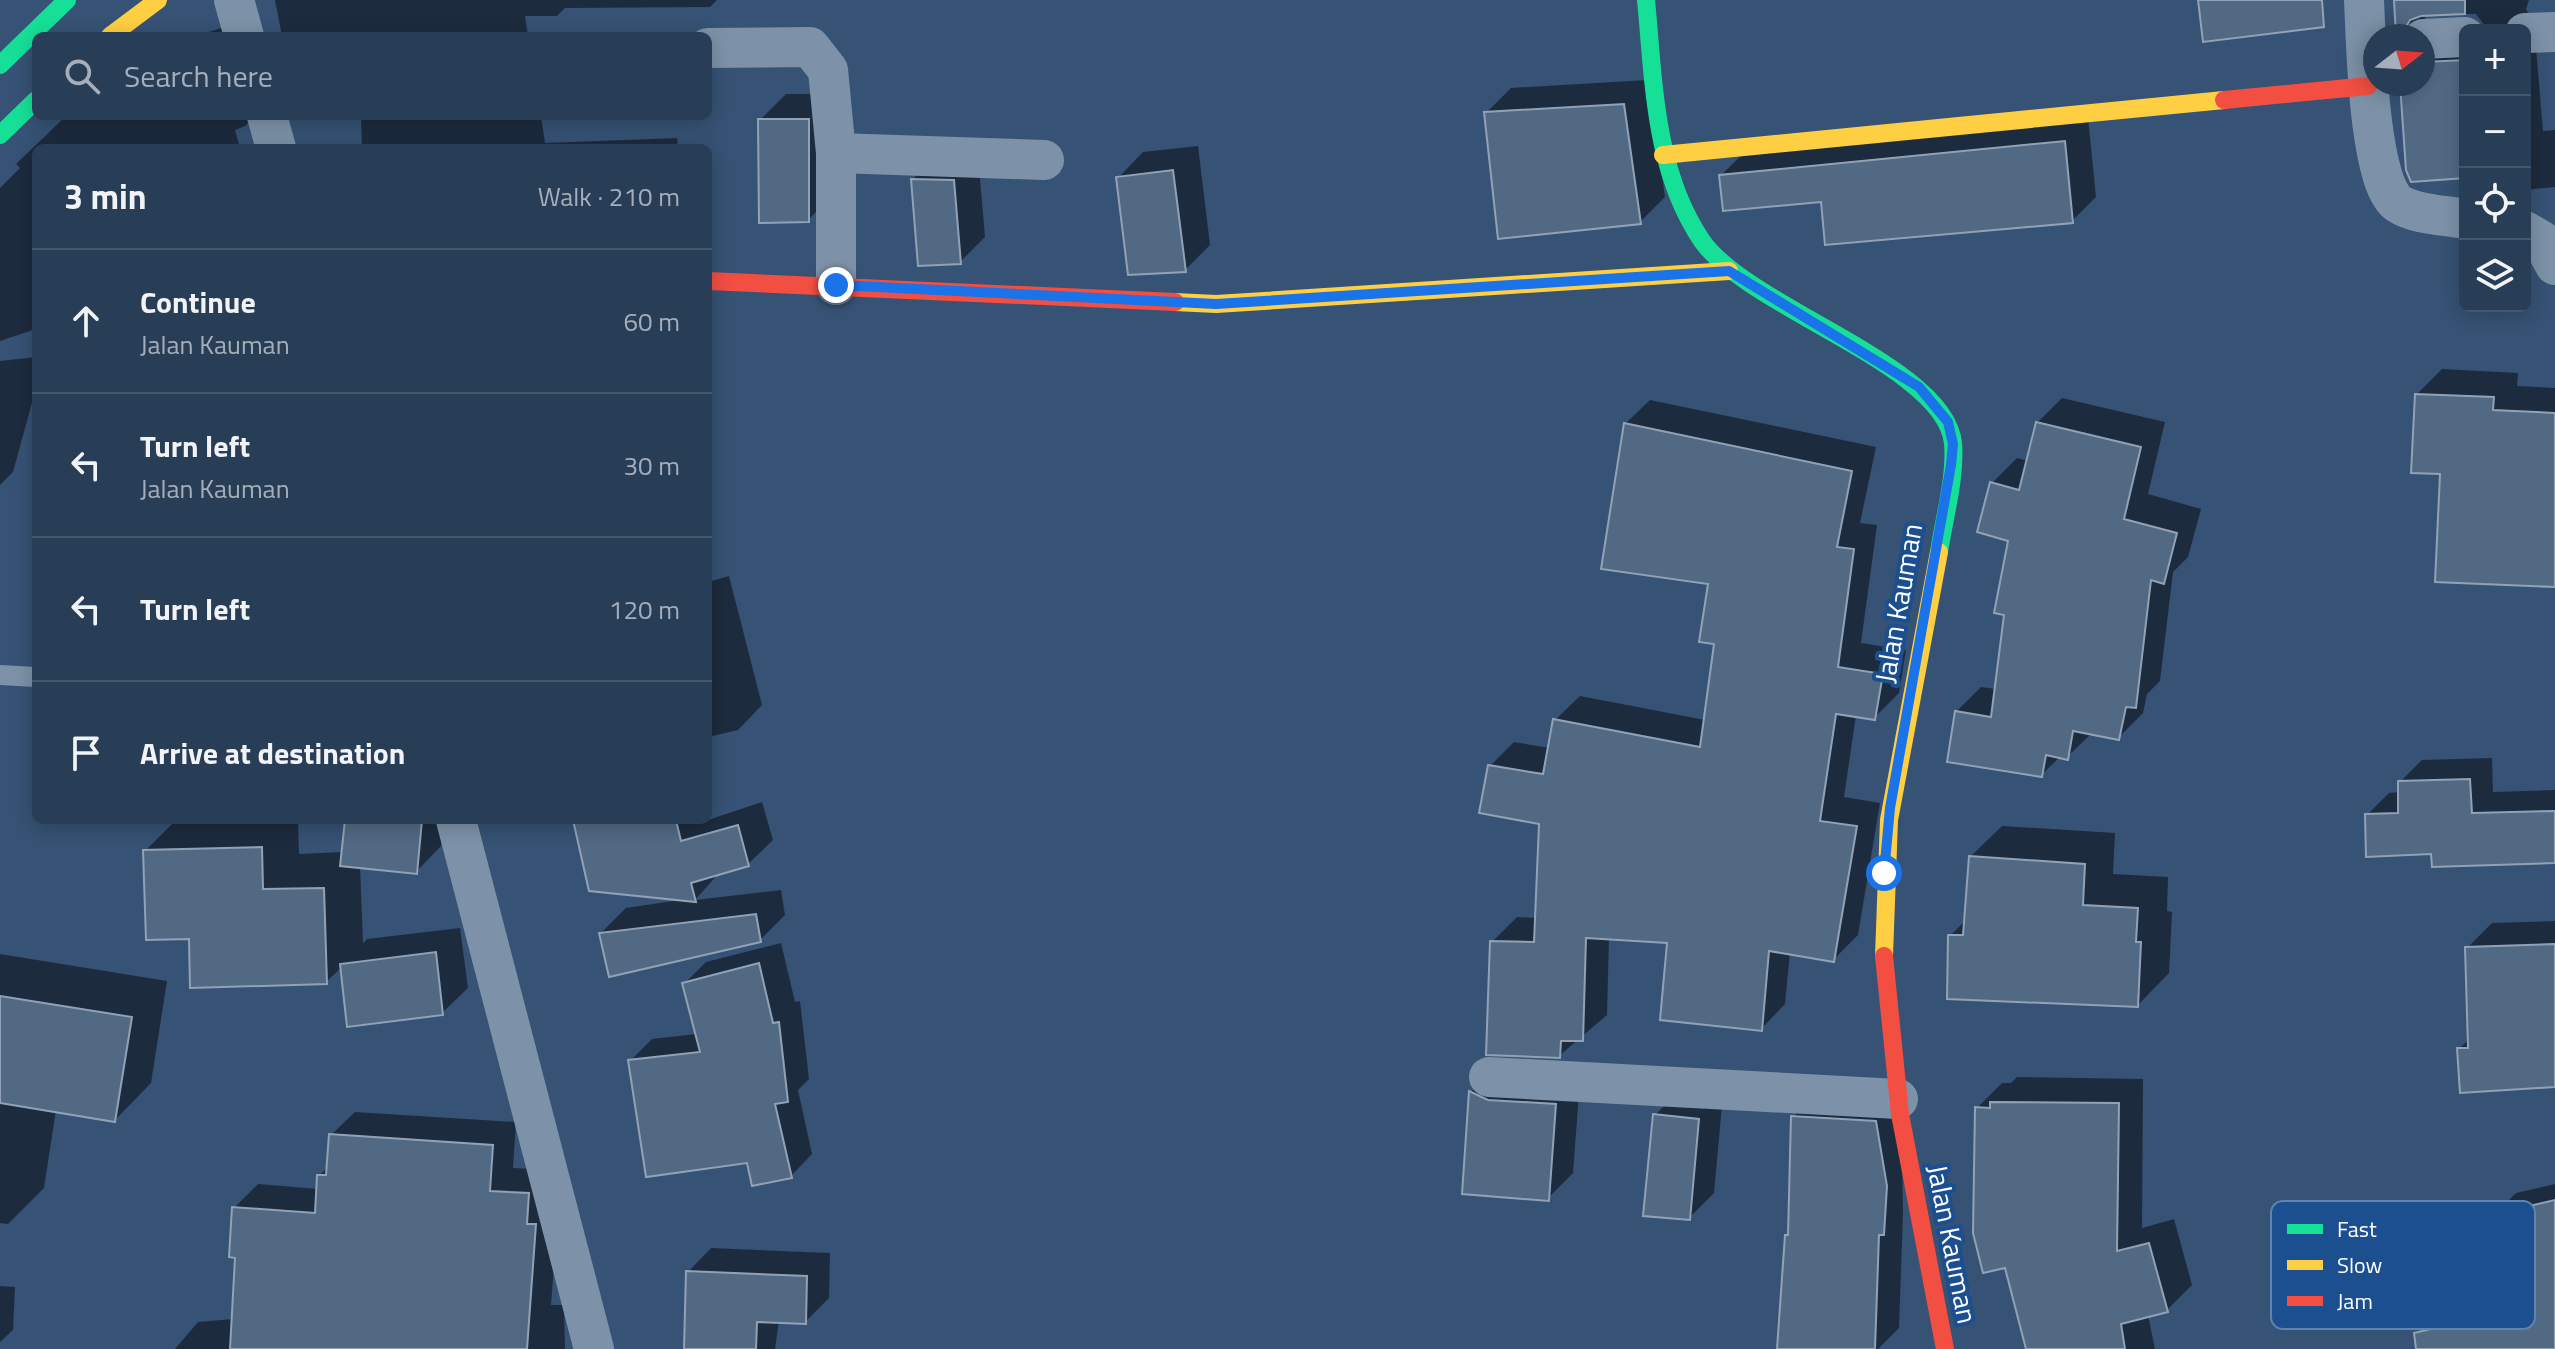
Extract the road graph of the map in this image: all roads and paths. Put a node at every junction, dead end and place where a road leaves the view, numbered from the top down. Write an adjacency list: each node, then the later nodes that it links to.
1 (67, 0): 7 (street)
2 (158, 0): 8 (street)
3 (234, 0): 9 (street)
4 (1646, 0): 24 (street, Jalan Kauman)
5 (2364, 0): 6 (street)
6 (2368, 24)
7 (34, 32)
8 (115, 32)
9 (243, 32)
10 (2555, 32): 11 (street)
11 (2531, 33)
12 (32, 34): 16 (street)
13 (2459, 37): 14 (street)
14 (2435, 38)
15 (712, 48): 23 (street)
16 (0, 65)
17 (2363, 86): 24 (street)
18 (2370, 96): 26 (street)
19 (32, 104): 21 (street)
20 (268, 120): 22 (street)
21 (0, 135)
22 (275, 144)
23 (836, 153): 25 (street); 31 (street)
24 (1663, 155): 29 (street, Jalan Kauman)
25 (1044, 160)
26 (2459, 218)
27 (2531, 235): 28 (street)
28 (2555, 265)
29 (1729, 271): 31 (street); 36 (street, Jalan Kauman)
30 (712, 281): 31 (street)
31 (836, 285)
32 (0, 675): 33 (lane)
33 (32, 677)
34 (457, 824): 37 (street)
35 (1489, 1077): 36 (street)
36 (1898, 1099): 38 (street, Jalan Kauman)
37 (594, 1349)
38 (1945, 1349)

